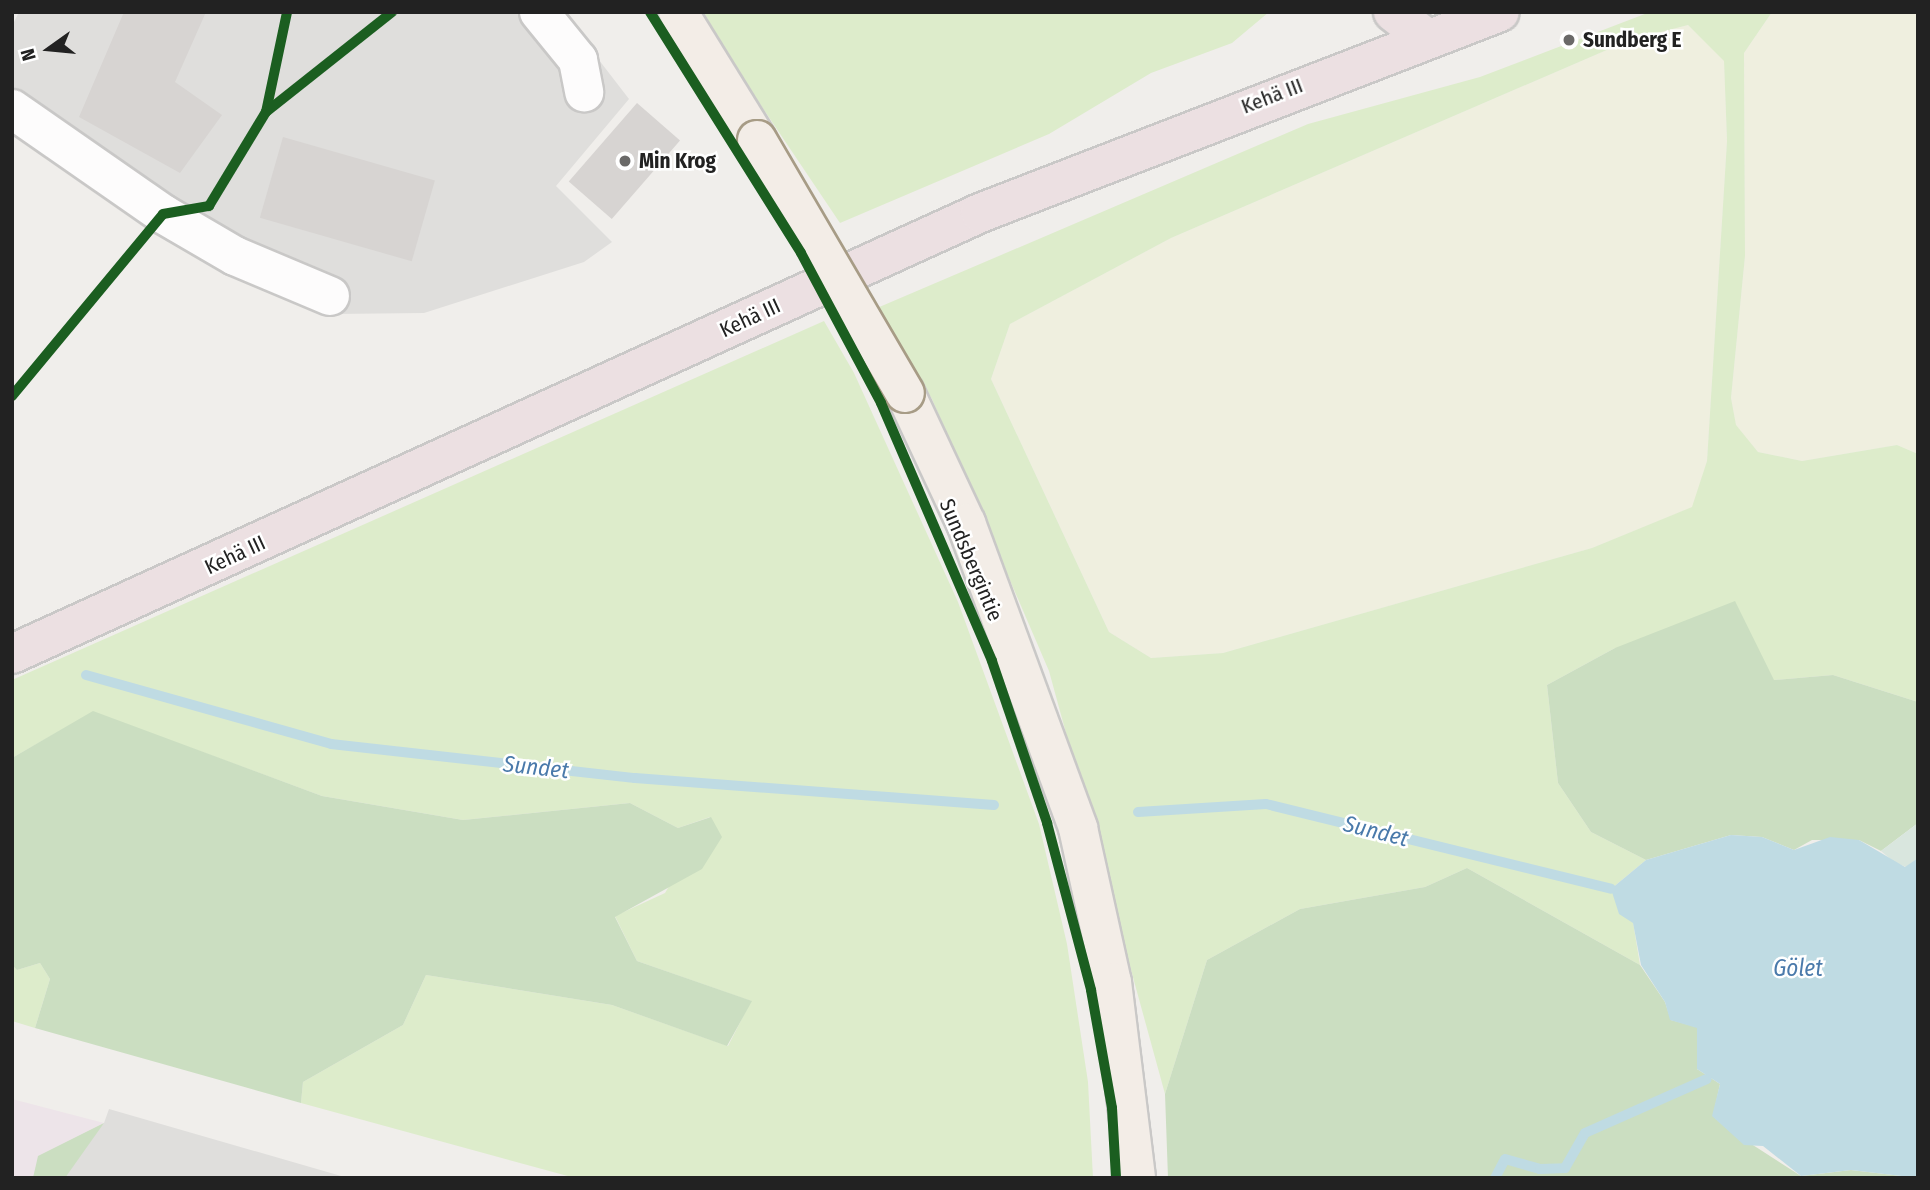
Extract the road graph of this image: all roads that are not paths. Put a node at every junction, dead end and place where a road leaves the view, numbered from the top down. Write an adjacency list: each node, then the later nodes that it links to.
1 (539, 12): 6 (lane)
2 (678, 12): 10 (main road, Sundsbergintie, bridge)
3 (1394, 12): 5 (highway)
4 (1500, 12): 5 (highway, Kehä III)
5 (1421, 25): 9 (highway, Kehä III)
6 (584, 92)
7 (12, 109): 8 (lane)
8 (330, 296)
9 (12, 654)
10 (1136, 1178)

